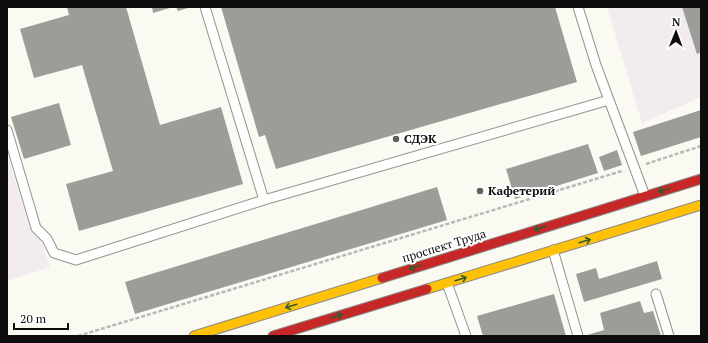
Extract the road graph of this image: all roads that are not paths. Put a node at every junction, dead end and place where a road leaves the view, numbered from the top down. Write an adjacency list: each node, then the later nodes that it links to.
1 (204, 7): 7 (lane)
2 (578, 7): 3 (lane)
3 (609, 100): 6 (lane); 7 (lane)
4 (7, 130): 7 (lane)
5 (701, 178): 6 (main road, проспект Труда, one-way to 6)
6 (644, 196): 12 (main road, проспект Труда, one-way to 12)
7 (264, 200)
8 (701, 205): 9 (main road, one-way to 8)
9 (553, 250): 10 (main road, one-way to 9); 15 (lane)
10 (447, 283): 13 (main road, one-way to 10); 14 (lane)
11 (656, 294): 16 (lane)
12 (194, 336)
13 (273, 336)
14 (466, 336)
15 (578, 336)
16 (669, 336)

